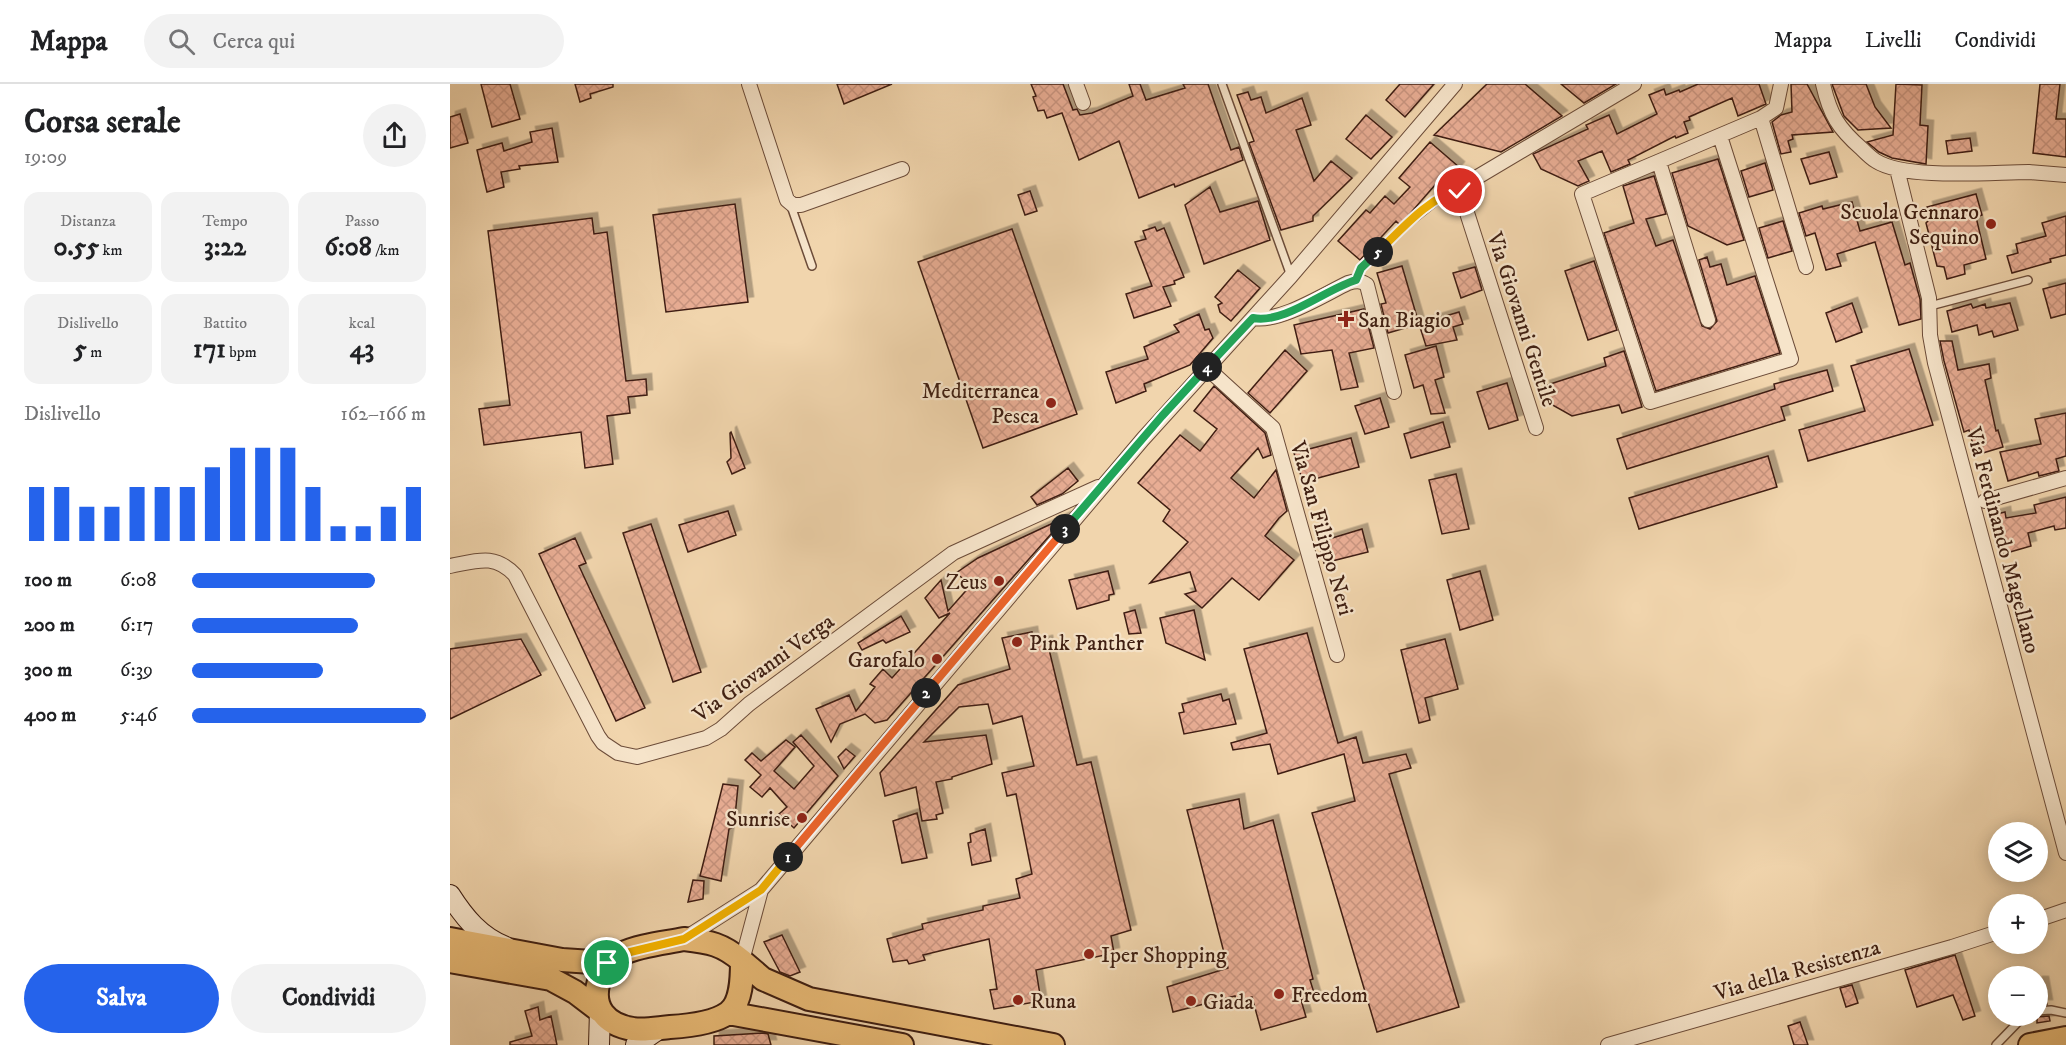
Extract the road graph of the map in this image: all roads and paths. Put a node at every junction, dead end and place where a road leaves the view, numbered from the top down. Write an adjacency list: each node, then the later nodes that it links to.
1 (749, 84): 16 (street)
2 (1076, 84): 8 (street)
3 (1222, 84): 20 (lane)
4 (1634, 84): 15 (street)
5 (1781, 84): 9 (street)
6 (1823, 84): 13 (street)
7 (1453, 85): 20 (street)
8 (1083, 103)
9 (1761, 118): 10 (street); 19 (street)
10 (1720, 136): 11 (street); 11 (street)
11 (1659, 162): 25 (street)
12 (902, 169): 16 (street)
13 (1897, 169): 14 (street); 23 (street, Via Ferdinando Magellano)
14 (2066, 175)
15 (1461, 189): 17 (lane); 28 (street, Via Giovanni Gentile)
16 (789, 203): 18 (lane)
17 (1408, 223): 21 (path)
18 (812, 266)
19 (1806, 267)
20 (1291, 276): 24 (street)
21 (1356, 280): 24 (street); 27 (street)
22 (2028, 280): 23 (lane)
23 (1930, 306): 34 (street, Via Ferdinando Magellano)
24 (1253, 318): 26 (street)
25 (1708, 320)
26 (1206, 368): 30 (street); 33 (street, Via San Filippo Neri)
27 (1394, 392)
28 (1536, 428)
29 (2066, 478): 31 (street)
30 (1104, 484): 32 (street, Via Giovanni Verga); 35 (street)
31 (1985, 501)
32 (450, 566)
33 (1337, 655)
34 (2066, 853)
35 (761, 890): 41 (street); 43 (street)
36 (450, 895): 42 (street)
37 (2066, 910): 38 (street)
38 (2048, 916)
39 (1988, 935): 57 (street, Via della Resistenza)
40 (450, 939): 42 (main road)
41 (684, 939): 43 (main road); 45 (main road)
42 (520, 952): 45 (main road)
43 (742, 961): 48 (main road); 56 (main road)
44 (450, 962): 47 (main road)
45 (607, 963): 47 (main road)
46 (2048, 1010): 49 (lane)
47 (600, 1011): 51 (main road); 53 (street)
48 (728, 1013): 51 (main road); 55 (main road)
49 (2066, 1013)
50 (2014, 1026): 58 (lane)
51 (660, 1028): 54 (street)
52 (2066, 1038): 59 (main road)
53 (599, 1045)
54 (636, 1045)
55 (902, 1045)
56 (1053, 1045)
57 (1608, 1045)
58 (1996, 1045)
59 (2030, 1045)

